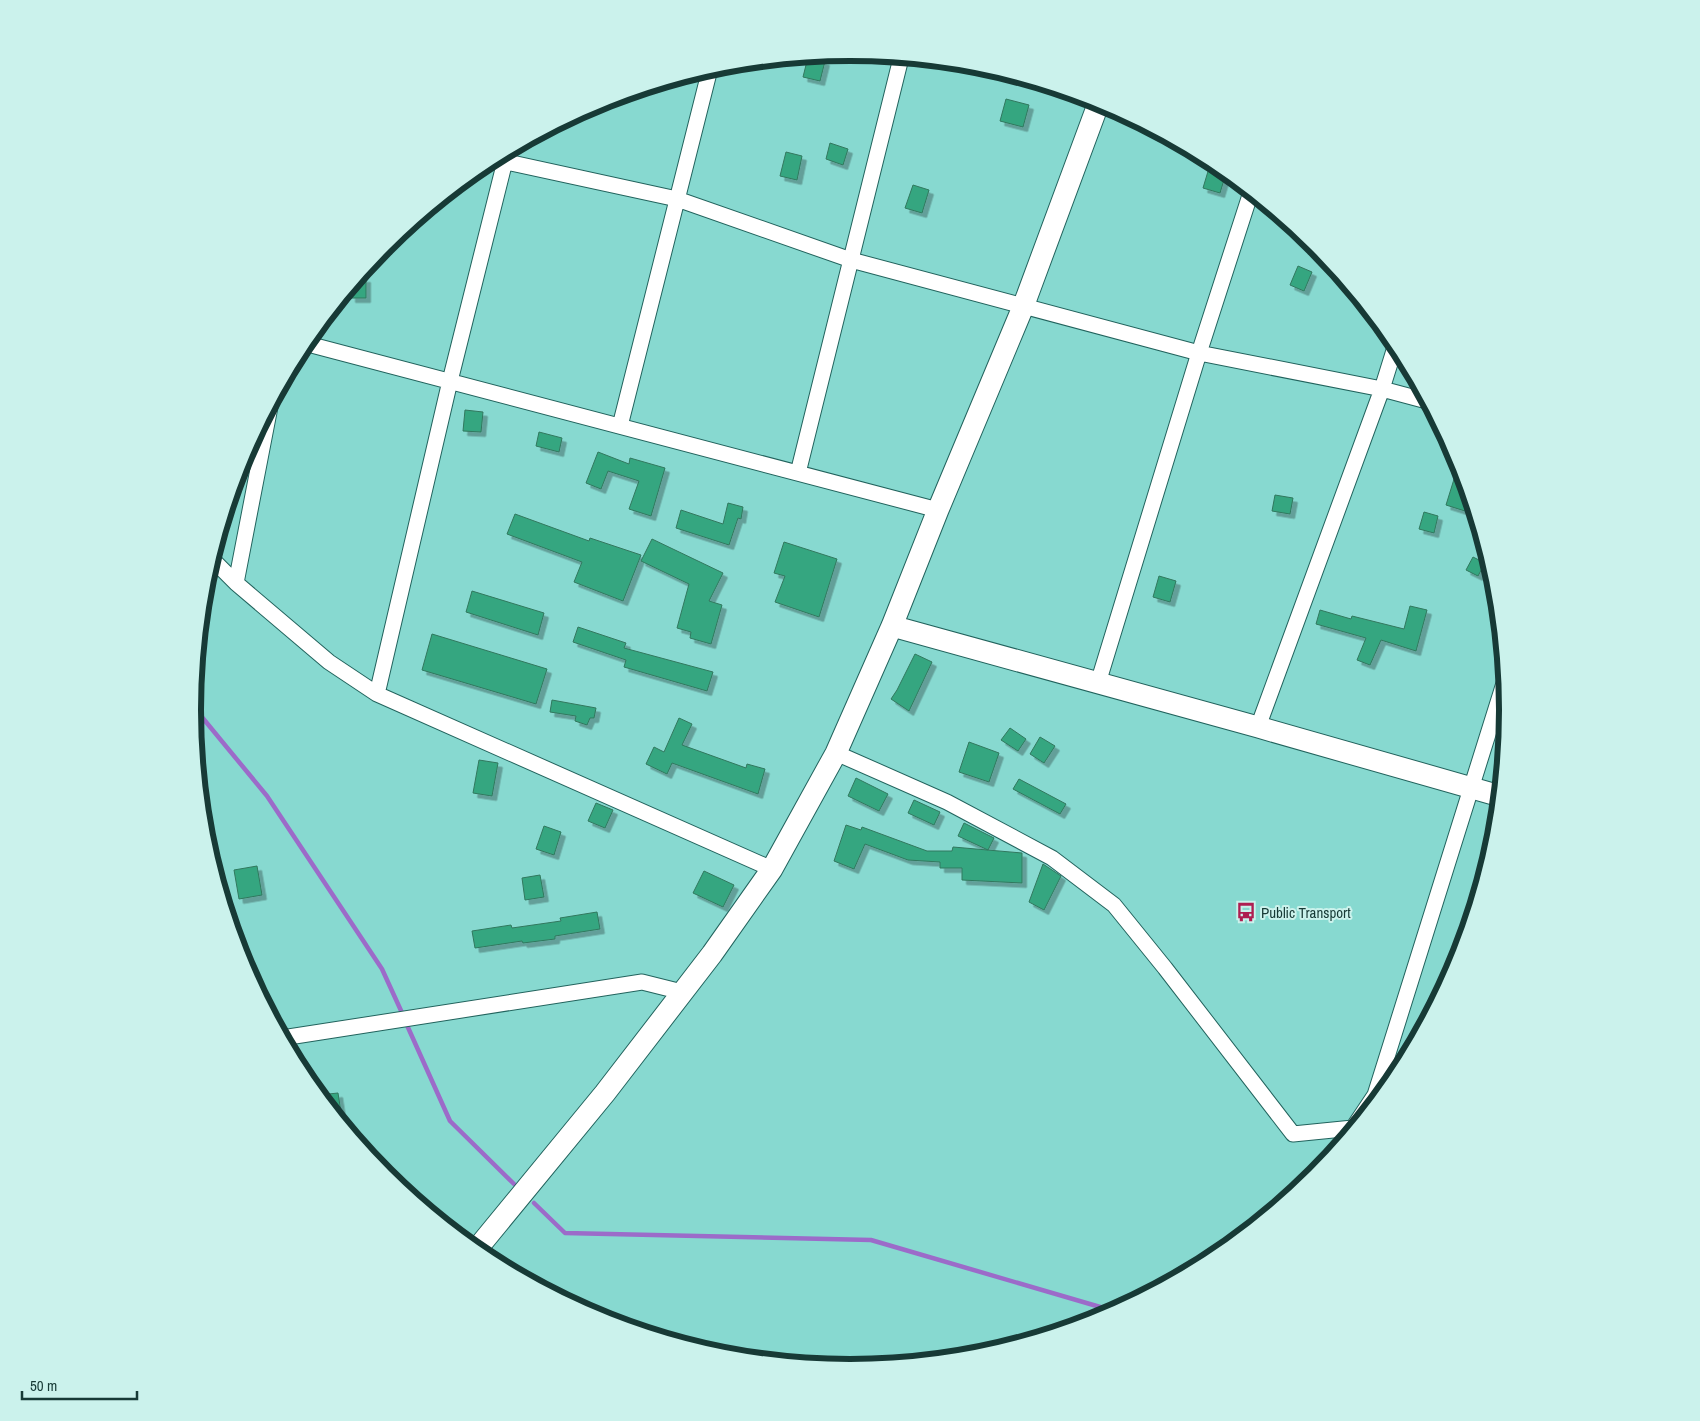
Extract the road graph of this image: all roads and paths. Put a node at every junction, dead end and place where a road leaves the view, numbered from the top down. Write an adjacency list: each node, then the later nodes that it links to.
1 (900, 64): 8 (street)
2 (708, 77): 7 (street)
3 (1097, 111): 9 (main road)
4 (508, 159): 7 (street)
5 (500, 164): 13 (street)
6 (1249, 198): 11 (street)
7 (677, 199): 8 (street); 16 (street)
8 (851, 260): 9 (street); 18 (street)
9 (1023, 307): 11 (street); 19 (main road)
10 (313, 345): 13 (street)
11 (1199, 353): 14 (street); 23 (street)
12 (1393, 354): 14 (street)
13 (450, 381): 16 (street); 24 (street)
14 (1382, 389): 15 (street); 26 (street)
15 (1419, 399)
16 (620, 426): 18 (street)
17 (266, 427): 21 (street)
18 (798, 473): 19 (street)
19 (938, 510): 22 (main road)
20 (218, 564): 21 (street)
21 (236, 583): 24 (street)
22 (892, 626): 23 (main road); 27 (main road)
23 (1098, 683): 26 (main road)
24 (377, 694): 30 (street)
25 (1499, 700): 28 (street)
26 (1258, 727): 28 (main road)
27 (836, 753): 30 (main road); 34 (street)
28 (1471, 787): 29 (main road); 33 (street)
29 (1494, 794)
30 (772, 869): 31 (main road)
31 (682, 992): 32 (street); 35 (main road)
32 (289, 1037)
33 (1383, 1081)
34 (1346, 1129)
35 (481, 1244)

